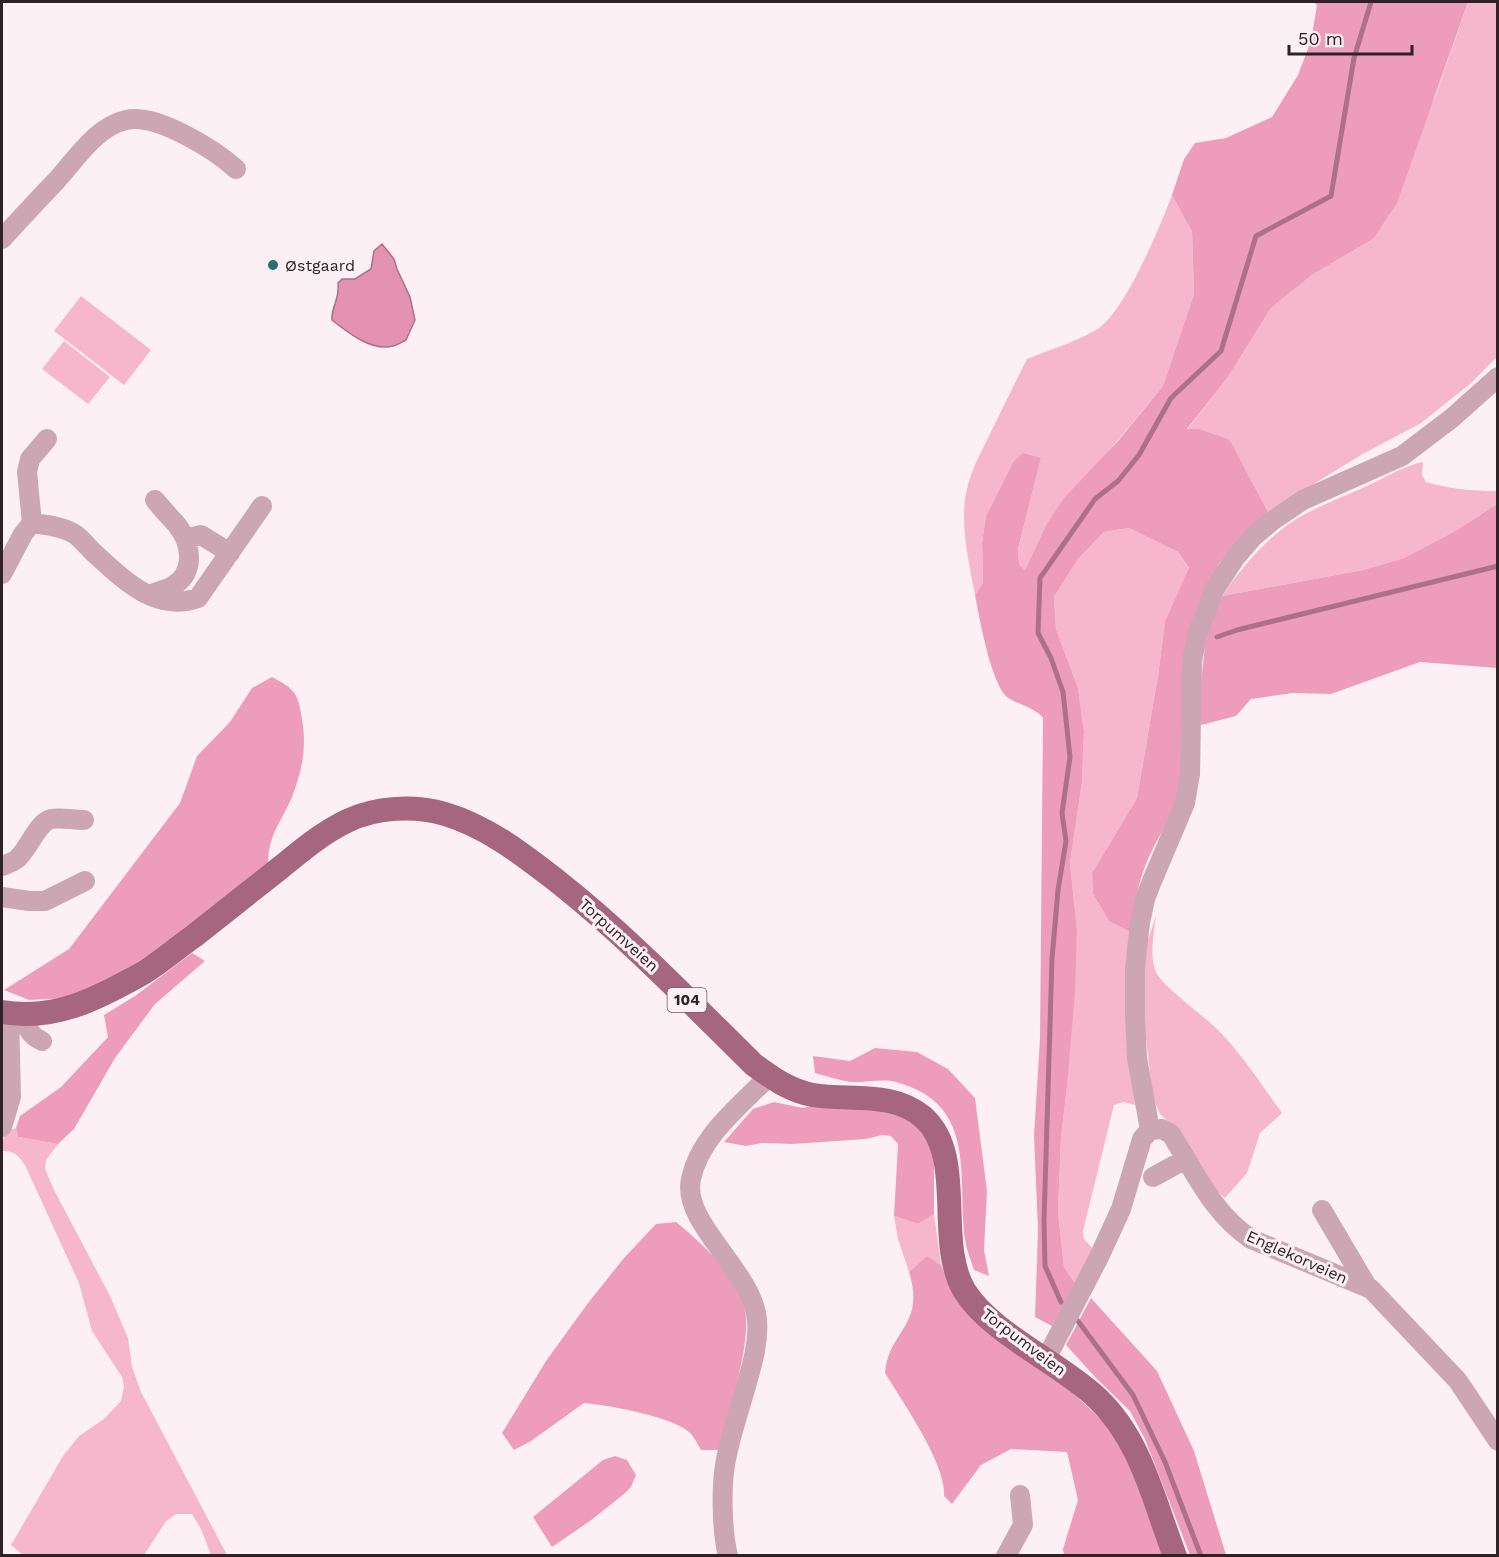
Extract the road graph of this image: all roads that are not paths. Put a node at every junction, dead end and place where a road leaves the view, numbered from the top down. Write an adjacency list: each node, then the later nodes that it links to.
1 (236, 169): 2 (street)
2 (2, 239)
3 (1497, 377): 20 (street)
4 (47, 439): 7 (street)
5 (155, 500): 8 (street)
6 (262, 506): 9 (street)
7 (32, 523): 10 (street); 11 (street)
8 (186, 539): 9 (street); 11 (street)
9 (230, 553): 11 (street)
10 (2, 574)
11 (149, 595)
12 (84, 820): 13 (street)
13 (2, 866)
14 (85, 881): 15 (street)
15 (2, 897)
16 (11, 1013): 17 (street); 18 (main road, Torpumveien / 104); 19 (street)
17 (42, 1041)
18 (769, 1076): 25 (main road, Torpumveien / 104); 29 (street)
19 (2, 1127)
20 (1150, 1130): 21 (street, Englekorveien); 25 (street)
21 (1186, 1159): 22 (street); 24 (street, Englekorveien)
22 (1153, 1177)
23 (1322, 1210): 24 (street)
24 (1368, 1288): 26 (street, Englekorveien)
25 (1046, 1359): 30 (main road, Torpumveien / 104)
26 (1497, 1441)
27 (1020, 1495): 28 (street)
28 (1010, 1554)
29 (728, 1556)
30 (1175, 1556)

